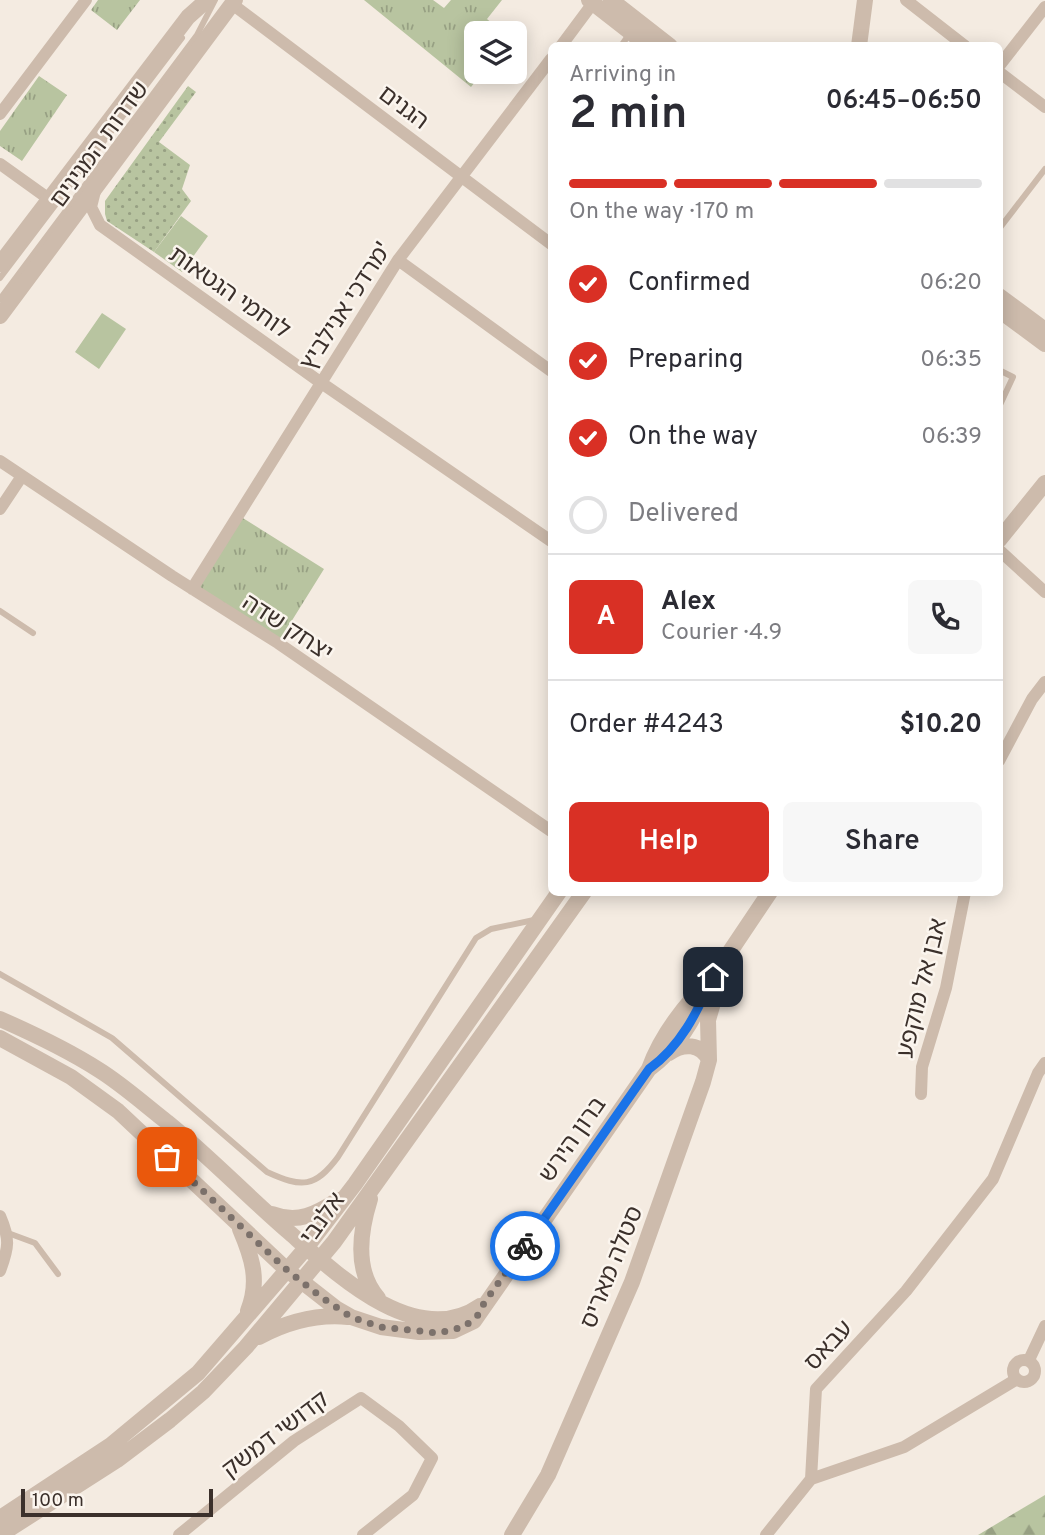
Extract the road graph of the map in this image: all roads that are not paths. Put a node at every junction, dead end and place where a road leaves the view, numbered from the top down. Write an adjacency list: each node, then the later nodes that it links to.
1 (86, 0): 18 (street)
2 (211, 0): 23 (street, שדרות המגינים); 28 (lane); 29 (lane)
3 (611, 0): 11 (street)
4 (865, 0): 12 (street)
5 (906, 0): 13 (street)
6 (591, 1): 9 (street); 10 (street)
7 (233, 2): 21 (street, הגנים); 22 (street, שדרות המגינים)
8 (1045, 7): 14 (street)
9 (626, 39)
10 (564, 42)
11 (665, 42)
12 (860, 42)
13 (960, 42)
14 (1003, 61)
15 (548, 63): 21 (street, מרדכי אנילביץ')
16 (1003, 75): 17 (street)
17 (1045, 107)
18 (0, 114)
19 (0, 164): 23 (street)
20 (1045, 169): 24 (lane)
21 (463, 177): 25 (street, הגנים); 26 (street, מרדכי אנילביץ')
22 (102, 179): 32 (street, שדרות המגינים); 37 (street, לוחמי הגטאות)
23 (49, 199): 27 (street, שדרות המגינים)
24 (1003, 224)
25 (548, 242)
26 (398, 260): 35 (street); 37 (street, מרדכי אנילביץ')
27 (0, 264)
28 (0, 278)
29 (0, 299)
30 (1003, 299): 33 (street)
31 (1003, 313): 34 (street)
32 (0, 316)
33 (1045, 330)
34 (1045, 344)
35 (548, 369)
36 (1003, 372): 38 (lane)
37 (320, 382): 44 (street, לוחמי הגטאות); 46 (street, מרדכי אנילביץ')
38 (1003, 398)
39 (0, 461): 40 (street, יצחק שדה)
40 (22, 476): 42 (street); 46 (street, יצחק שדה)
41 (1045, 483): 43 (street)
42 (0, 509)
43 (1003, 535)
44 (548, 539)
45 (1003, 554): 47 (street)
46 (192, 589): 52 (street, יצחק שדה)
47 (1045, 592)
48 (0, 611): 49 (lane)
49 (33, 633)
50 (1045, 682): 51 (street)
51 (1003, 753)
52 (548, 829)
53 (556, 896): 57 (street, אלנבי)
54 (581, 896): 69 (street, אלנבי)
55 (766, 896): 58 (street)
56 (964, 896): 67 (street, אבן אל מוקפע)
57 (542, 917): 59 (lane); 68 (street, אלנבי)
58 (726, 958): 61 (street); 64 (street, סטלה מאריס)
59 (0, 974)
60 (0, 1018): 70 (street)
61 (684, 1020): 63 (street, ברון הירש); 64 (street); 66 (street, ברון הירש)
62 (0, 1038): 72 (street, ברון הירש)
63 (669, 1053): 64 (street); 66 (street, ברון הירש)
64 (709, 1054): 92 (street, סטלה מאריס)
65 (1045, 1063): 87 (street, עבאס)
66 (649, 1069): 80 (street, ברון הירש)
67 (921, 1094)
68 (355, 1184): 70 (street); 74 (street, אלנבי)
69 (375, 1184): 75 (street, אלנבי); 81 (street)
70 (263, 1210): 74 (street)
71 (0, 1216): 73 (street)
72 (238, 1223): 76 (street, ברון הירש); 83 (street)
73 (7, 1233): 77 (street); 78 (lane)
74 (306, 1248): 75 (street); 76 (street, אלנבי)
75 (319, 1261): 79 (street, אלנבי); 81 (street)
76 (287, 1270): 79 (street, ברון הירש); 83 (street, אלנבי)
77 (0, 1271)
78 (58, 1274)
79 (301, 1282): 82 (street, ברון הירש); 85 (street, אלנבי)
80 (484, 1303): 81 (street); 82 (street, ברון הירש)
81 (384, 1305)
82 (351, 1317): 85 (street)
83 (245, 1320): 88 (street, אלנבי)
84 (1045, 1326): 86 (street)
85 (246, 1347): 89 (street, אלנבי)
86 (1037, 1364): 87 (street)
87 (811, 1479): 93 (street)
88 (0, 1518)
89 (1, 1535)
90 (179, 1535): 91 (street, קדושי דמשק)
91 (363, 1535)
92 (512, 1535)
93 (766, 1535)

